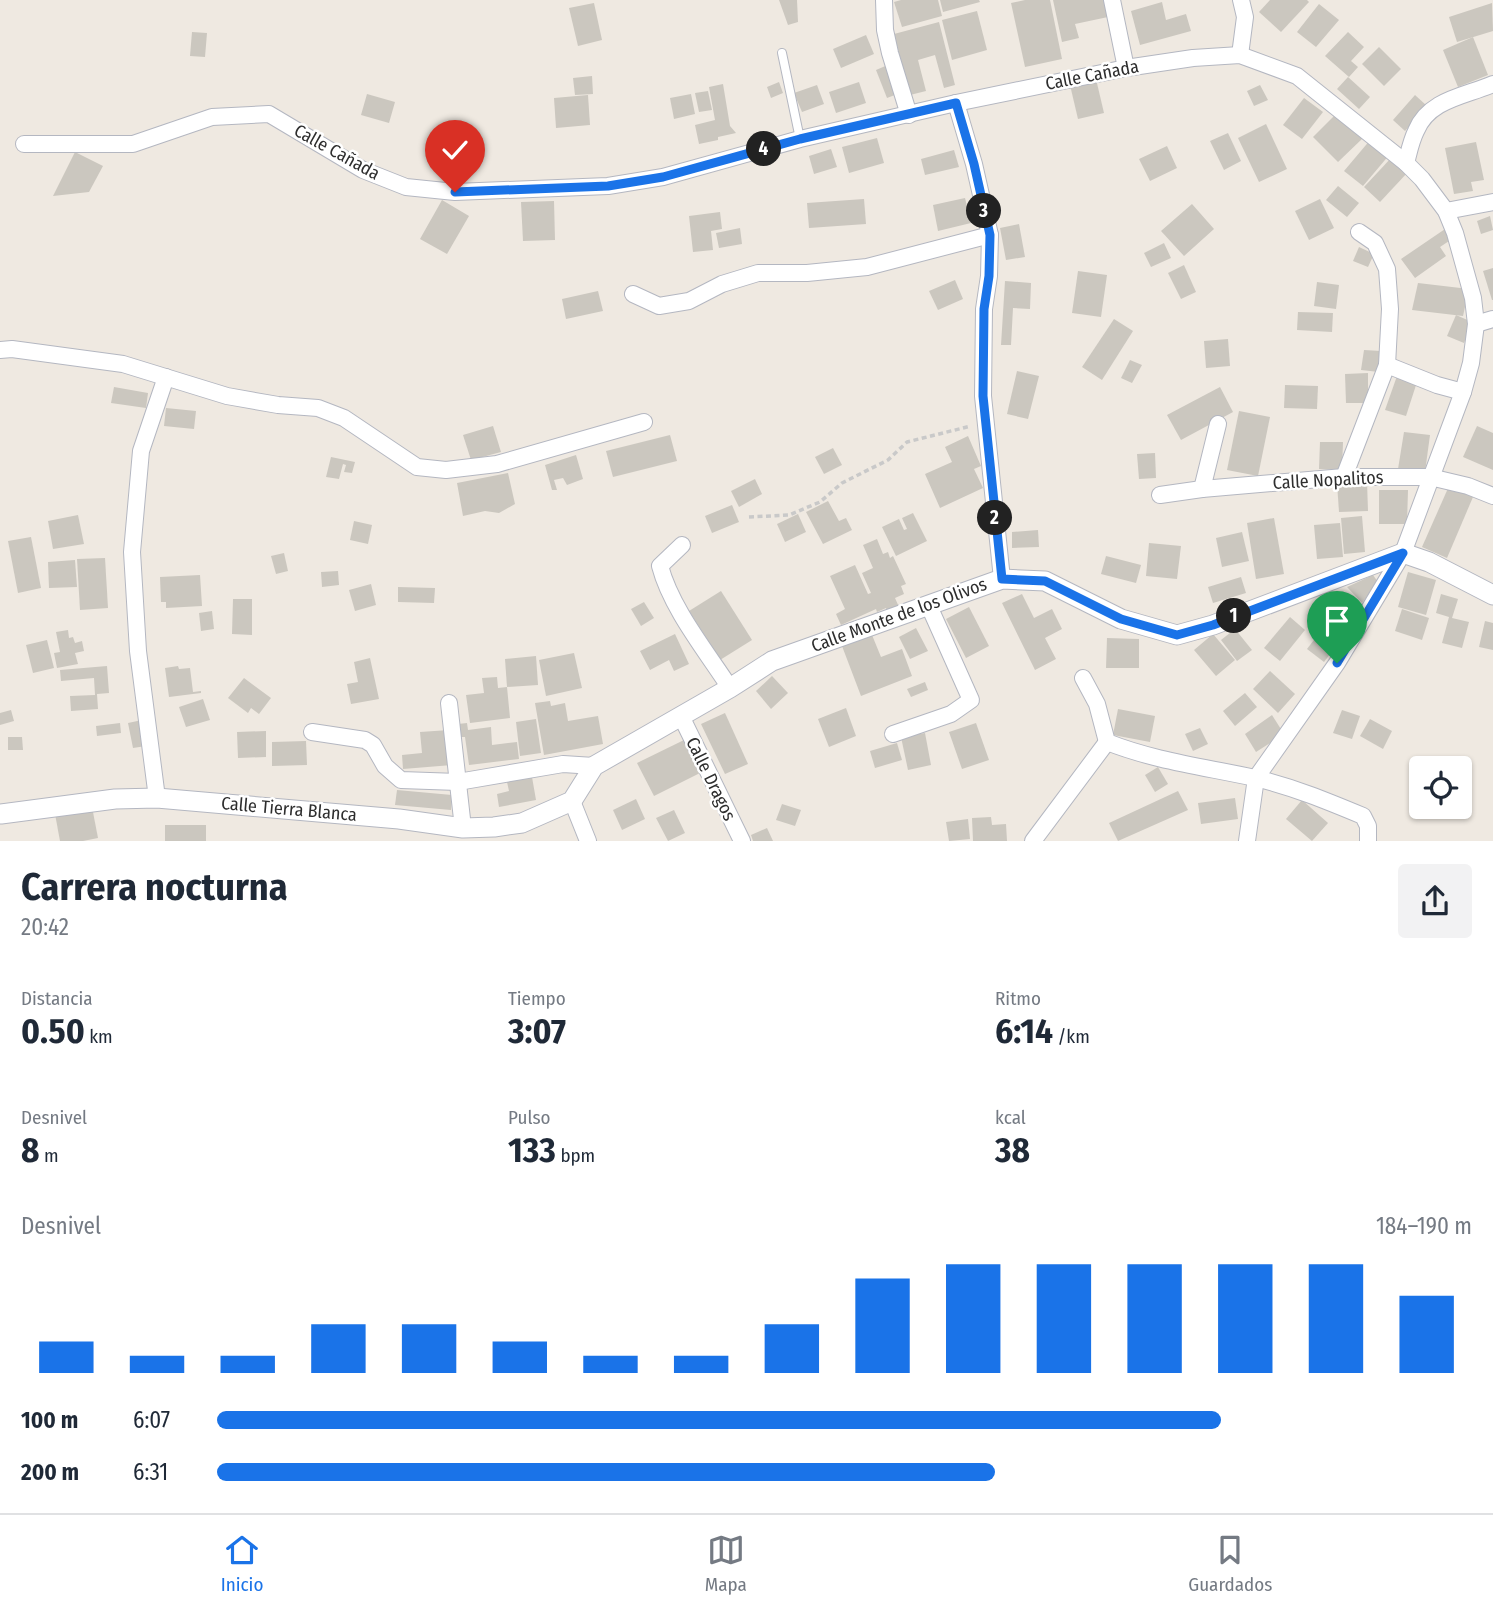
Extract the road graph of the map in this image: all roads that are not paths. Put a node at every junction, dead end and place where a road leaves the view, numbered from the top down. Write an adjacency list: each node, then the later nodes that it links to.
1 (884, 0): 9 (street)
2 (1112, 0): 6 (street)
3 (1241, 0): 5 (street)
4 (782, 53): 10 (lane)
5 (1240, 55): 6 (street, Calle Cañada); 12 (street, Calle Cañada)
6 (1126, 68): 8 (street, Calle Cañada)
7 (1493, 84): 12 (street)
8 (956, 103): 9 (street, Calle Cañada); 16 (street)
9 (909, 115): 10 (street, Calle Cañada)
10 (800, 139): 11 (street, Calle Cañada)
11 (24, 144)
12 (1406, 163): 14 (street, Calle Cañada)
13 (1493, 202): 14 (street)
14 (1446, 211): 19 (street, Calle Cañada)
15 (1359, 232): 21 (street)
16 (990, 235): 17 (street); 33 (street)
17 (633, 294)
18 (1493, 319): 19 (street)
19 (1476, 324): 23 (street, Calle Cañada)
20 (0, 350): 22 (street)
21 (1387, 365): 23 (street); 26 (street)
22 (166, 377): 24 (street); 46 (street)
23 (1463, 392): 27 (street, Calle Cañada)
24 (644, 422)
25 (1219, 424): 28 (street)
26 (1344, 477): 27 (street, Calle Nopalitos); 28 (street, Calle Nopalitos)
27 (1430, 477): 30 (street, Calle Nopalitos); 32 (street, Calle Cañada)
28 (1202, 489): 29 (street, Calle Nopalitos)
29 (1160, 495)
30 (1493, 496)
31 (682, 545): 37 (street)
32 (1403, 553): 33 (street, Calle Monte de los Olivos); 34 (street); 44 (street, Calle Cañada)
33 (1002, 579): 35 (street, Calle Monte de los Olivos)
34 (1493, 595)
35 (929, 606): 37 (street, Calle Monte de los Olivos); 41 (street)
36 (1083, 678): 42 (street)
37 (730, 688): 39 (street, Calle Monte de los Olivos)
38 (449, 703): 45 (street)
39 (681, 716): 43 (street, Calle Monte de los Olivos); 51 (street, Calle Dragos)
40 (312, 732): 45 (street)
41 (893, 734)
42 (1108, 742): 44 (street); 52 (street)
43 (594, 766): 45 (street); 47 (street, Calle Monte de los Olivos)
44 (1256, 778): 53 (street, Calle Cañada); 54 (street)
45 (458, 782): 49 (street)
46 (157, 797): 48 (street, Calle Tierra Blanca); 49 (street, Calle Tierra Blanca)
47 (572, 801): 49 (street, Calle Tierra Blanca); 50 (street)
48 (0, 815)
49 (463, 828)
50 (588, 841)
51 (741, 841)
52 (1033, 841)
53 (1248, 841)
54 (1368, 841)

